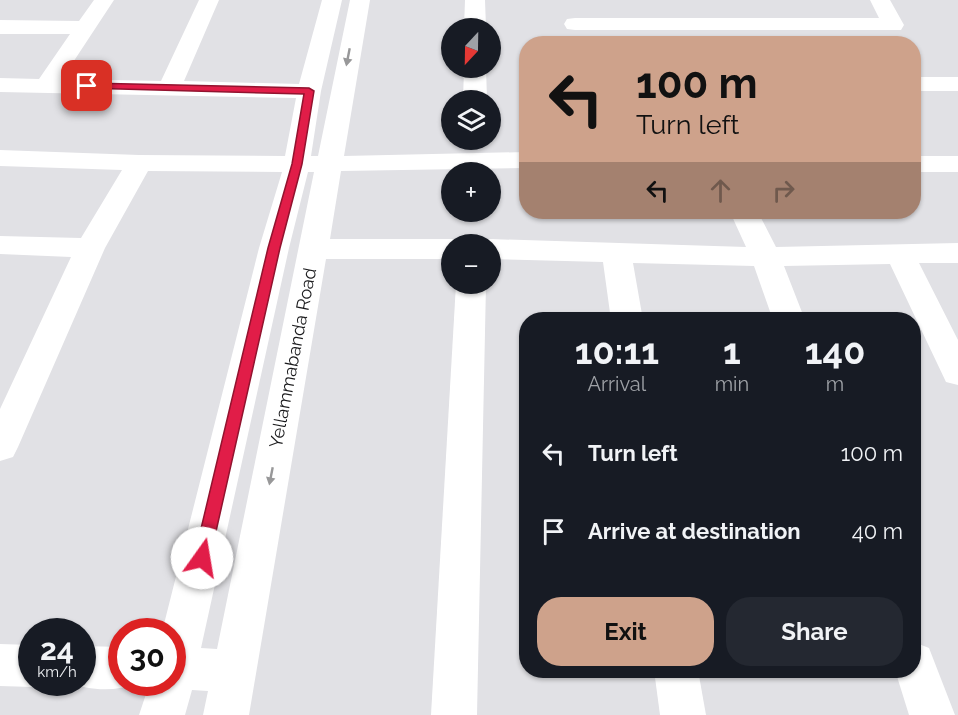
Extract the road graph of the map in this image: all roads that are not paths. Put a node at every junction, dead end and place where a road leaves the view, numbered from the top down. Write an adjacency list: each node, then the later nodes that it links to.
1 (104, 0): 12 (street)
2 (208, 0): 19 (street)
3 (332, 0): 20 (street)
4 (360, 0): 26 (street, Yellammabanda Road, one-way to 26)
5 (476, 0): 9 (street)
6 (574, 0): 13 (street)
7 (771, 0): 10 (street)
8 (880, 0): 14 (street)
9 (475, 18)
10 (780, 25): 13 (street); 14 (street)
11 (0, 27): 12 (street)
12 (85, 28): 18 (street)
13 (575, 34)
14 (898, 34)
15 (921, 84): 16 (street)
16 (958, 84)
17 (0, 85): 18 (street)
18 (46, 86): 19 (street)
19 (170, 87): 20 (street)
20 (309, 91): 27 (street)
21 (464, 150): 26 (street)
22 (479, 150): 24 (street)
23 (0, 158): 25 (street)
24 (519, 159)
25 (139, 163): 27 (street); 32 (street)
26 (330, 163): 27 (street); 33 (street, Yellammabanda Road)
27 (297, 164): 45 (street)
28 (921, 164): 29 (street)
29 (958, 164)
30 (747, 219): 39 (street)
31 (0, 245): 32 (street)
32 (90, 248): 44 (street)
33 (313, 249): 34 (street); 48 (street, Yellammabanda Road, one-way to 48)
34 (441, 249)
35 (501, 249): 36 (street)
36 (617, 253): 39 (street); 41 (street)
37 (898, 253): 38 (street); 39 (street); 43 (street)
38 (958, 253)
39 (766, 257): 42 (street)
40 (471, 294): 55 (street)
41 (626, 312)
42 (786, 312)
43 (958, 374)
44 (0, 447)
45 (186, 620)
46 (0, 665): 47 (street)
47 (18, 666)
48 (235, 670): 49 (street); 54 (street, Yellammabanda Road)
49 (186, 674)
50 (677, 678): 56 (street)
51 (919, 678): 57 (street)
52 (167, 696): 53 (street)
53 (162, 715)
54 (226, 715)
55 (454, 715)
56 (683, 715)
57 (932, 715)

